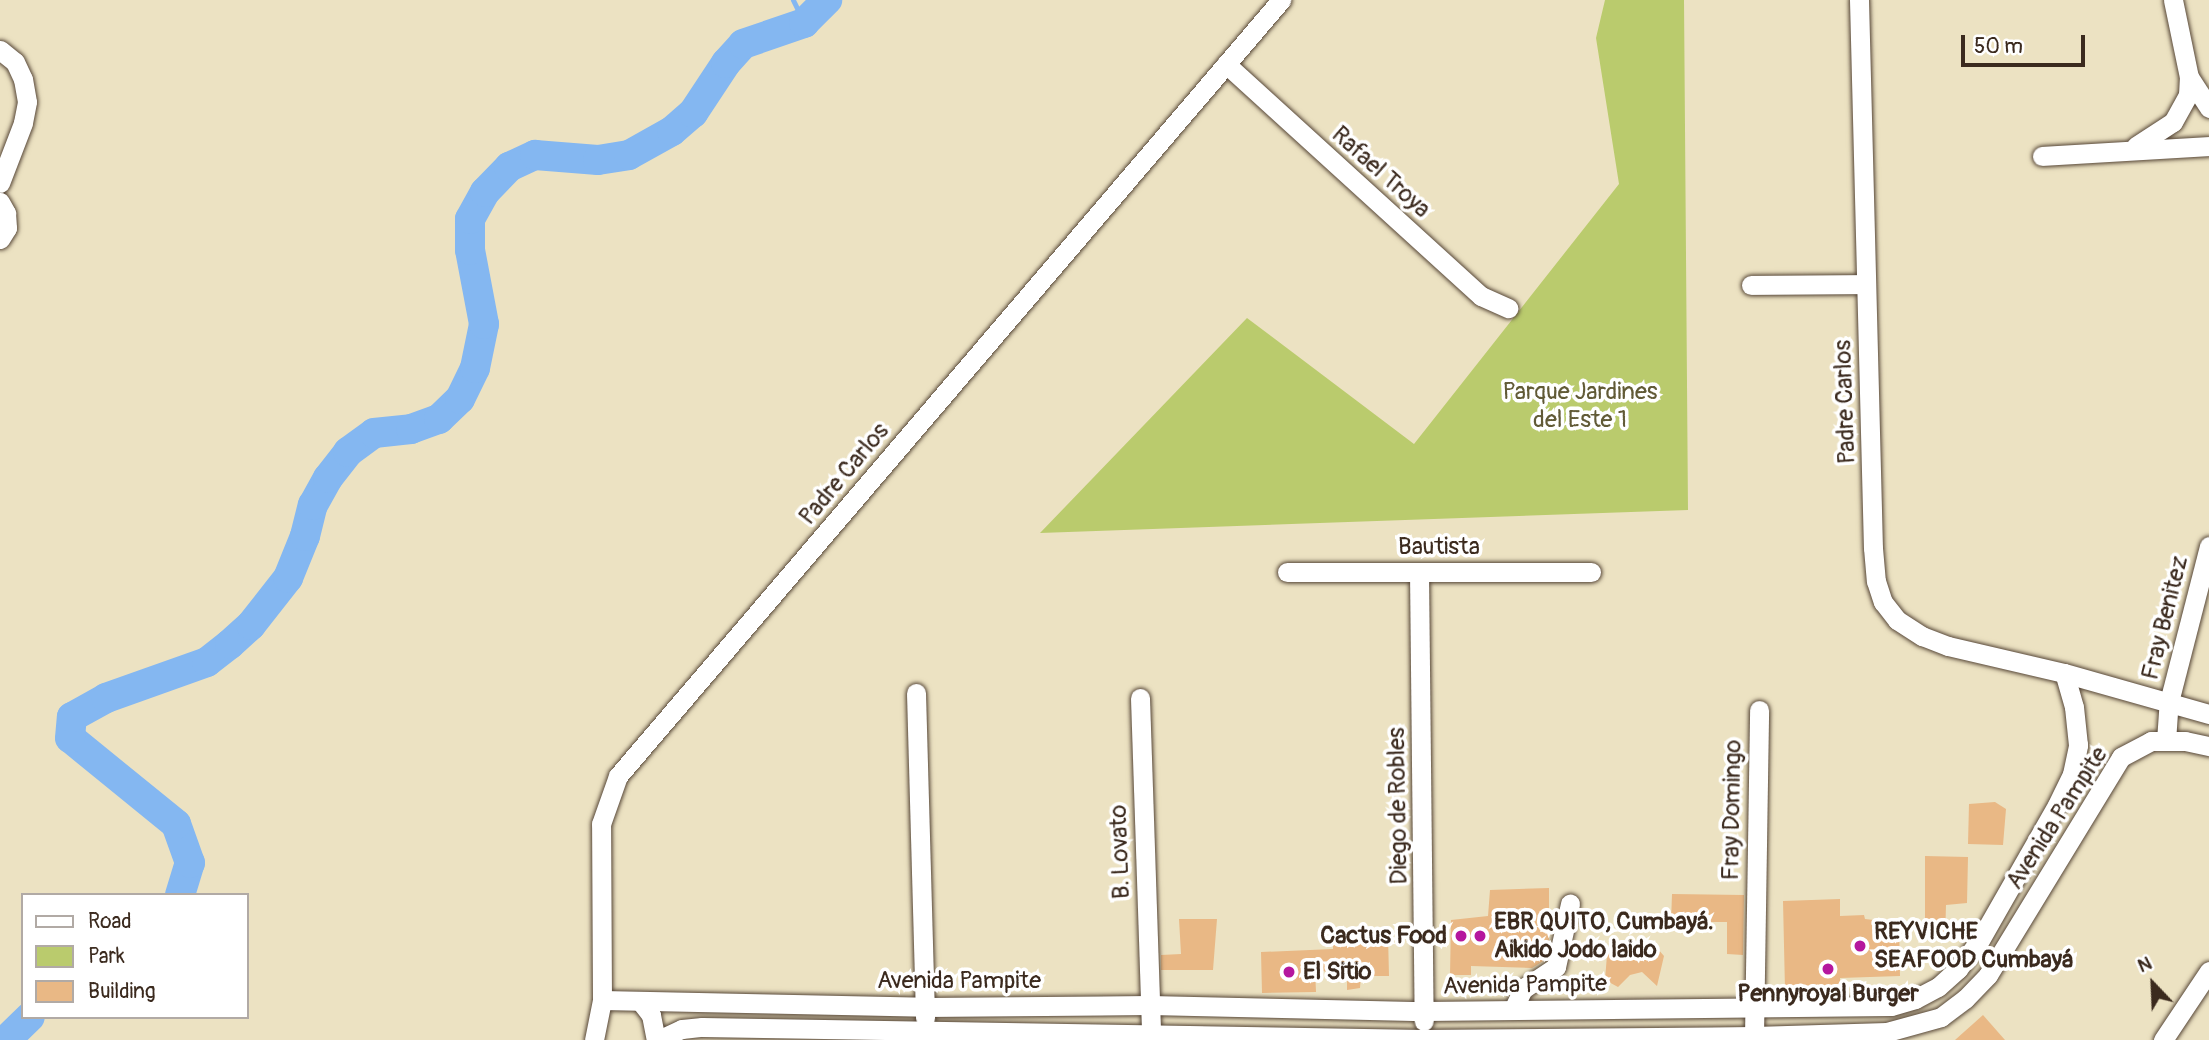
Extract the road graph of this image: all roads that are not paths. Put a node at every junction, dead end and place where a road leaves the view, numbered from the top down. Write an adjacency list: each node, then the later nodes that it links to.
1 (1281, 0): 5 (street, Padre Carlos)
2 (1859, 0): 14 (street, Padre Carlos)
3 (2173, 0): 6 (street)
4 (0, 50): 11 (street)
5 (1227, 64): 16 (street, Rafael Troya); 33 (street, Padre Carlos)
6 (2189, 76): 7 (street); 9 (street)
7 (2209, 108)
8 (2209, 146): 9 (street)
9 (2132, 148): 10 (street)
10 (2042, 156)
11 (0, 183)
12 (0, 202): 13 (street)
13 (0, 239)
14 (1866, 284): 15 (street); 21 (street, Padre Carlos)
15 (1751, 285)
16 (1508, 308)
17 (2209, 546): 24 (street, Fray Benitez)
18 (1287, 572): 19 (street, Bautista)
19 (1419, 572): 20 (street, Bautista); 40 (street, Diego de Robles)
20 (1591, 572)
21 (2064, 673): 24 (street); 29 (street, Avenida Pampite)
22 (916, 693): 38 (street)
23 (1140, 698): 35 (street, B. Lovato)
24 (2169, 702): 26 (street); 27 (street, Fray Benitez)
25 (1759, 710): 37 (street, Fray Domingo)
26 (2209, 714)
27 (2166, 741): 28 (street, Avenida Pampite); 30 (street, Avenida Pampite)
28 (2209, 746)
29 (2057, 805): 30 (street); 37 (street, Avenida Pampite)
30 (2083, 818): 42 (street, Avenida Pampite)
31 (1570, 904): 39 (street)
32 (2209, 971): 50 (street)
33 (602, 1000): 34 (street, Avenida Pampite); 47 (street, Padre Carlos)
34 (639, 1001): 38 (street, Avenida Pampite); 48 (street)
35 (1150, 1005): 36 (street, Avenida Pampite); 40 (street, Avenida Pampite); 44 (street, B. Lovato)
36 (993, 1006): 38 (street, Avenida Pampite); 43 (street)
37 (1754, 1006): 39 (street, Avenida Pampite); 42 (street, Fray Domingo)
38 (925, 1007): 41 (street)
39 (1513, 1010): 40 (street, Avenida Pampite)
40 (1424, 1011): 49 (street, Diego de Robles)
41 (924, 1036): 43 (street, Avenida Pampite); 48 (street, Avenida Pampite)
42 (1754, 1036): 49 (street, Avenida Pampite)
43 (994, 1037): 44 (street, Avenida Pampite)
44 (1158, 1037): 45 (street, Avenida Pampite)
45 (1213, 1038): 46 (street, Avenida Pampite)
46 (1297, 1039): 49 (street, Avenida Pampite)
47 (594, 1040)
48 (657, 1040)
49 (1423, 1040)
50 (2164, 1040)

